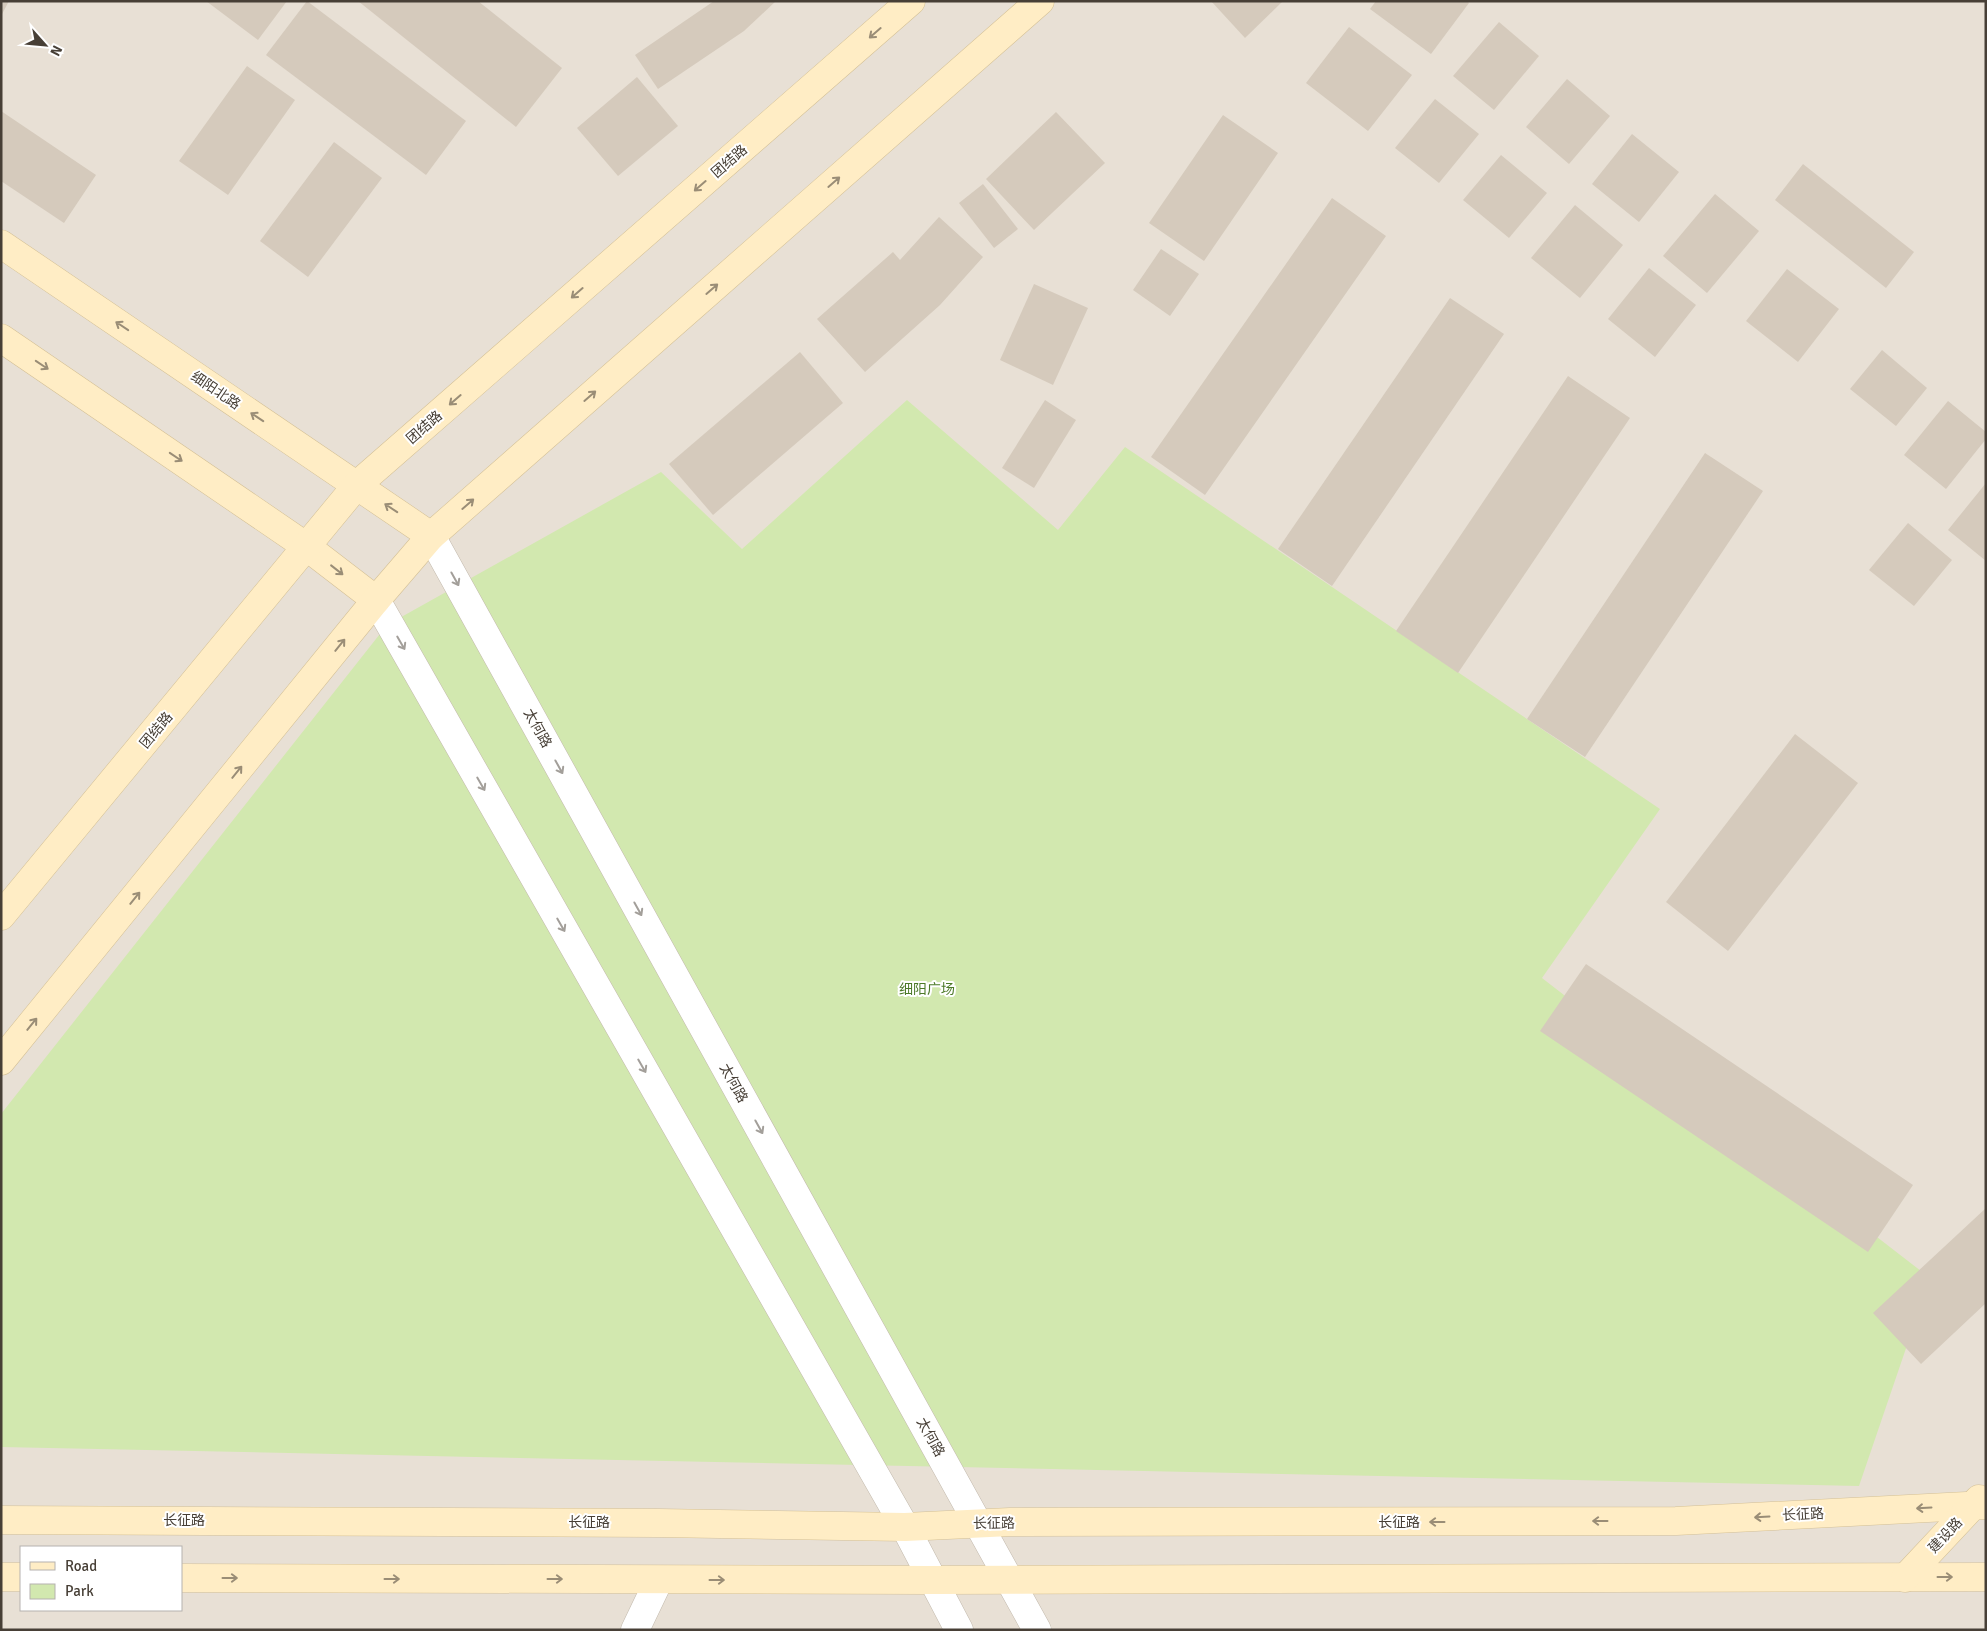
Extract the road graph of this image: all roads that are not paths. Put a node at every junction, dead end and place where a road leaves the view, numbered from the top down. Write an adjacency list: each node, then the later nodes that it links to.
1 (911, 1): 5 (main road, 团结路, one-way to 5)
2 (1040, 1): 6 (main road, one-way to 2)
3 (1, 244): 5 (main road, 细阳北路, one-way to 3)
4 (1, 338): 7 (main road, one-way to 7)
5 (357, 485): 6 (main road, 细阳北路, one-way to 5); 7 (main road, 团结路)
6 (431, 536): 8 (main road); 13 (street, 太何路, one-way to 13)
7 (307, 547): 8 (main road, one-way to 8); 9 (main road, 团结路)
8 (376, 600): 10 (main road, one-way to 8); 14 (street, one-way to 14)
9 (1, 916)
10 (1, 1062)
11 (1982, 1501): 13 (main road, 长征路, one-way to 13); 19 (main road, 建设路)
12 (1, 1520): 14 (main road, 长征路)
13 (978, 1522): 14 (main road, 长征路); 22 (street, 太何路)
14 (905, 1527): 21 (street)
15 (1, 1577): 16 (main road)
16 (20, 1577)
17 (1986, 1577): 19 (main road, one-way to 17)
18 (182, 1578): 20 (main road, one-way to 20)
19 (1905, 1578): 22 (main road)
20 (659, 1580): 21 (main road, one-way to 21); 23 (street)
21 (932, 1580): 22 (main road); 24 (street)
22 (1010, 1580): 25 (street, 太何路)
23 (635, 1630)
24 (959, 1630)
25 (1037, 1630)

